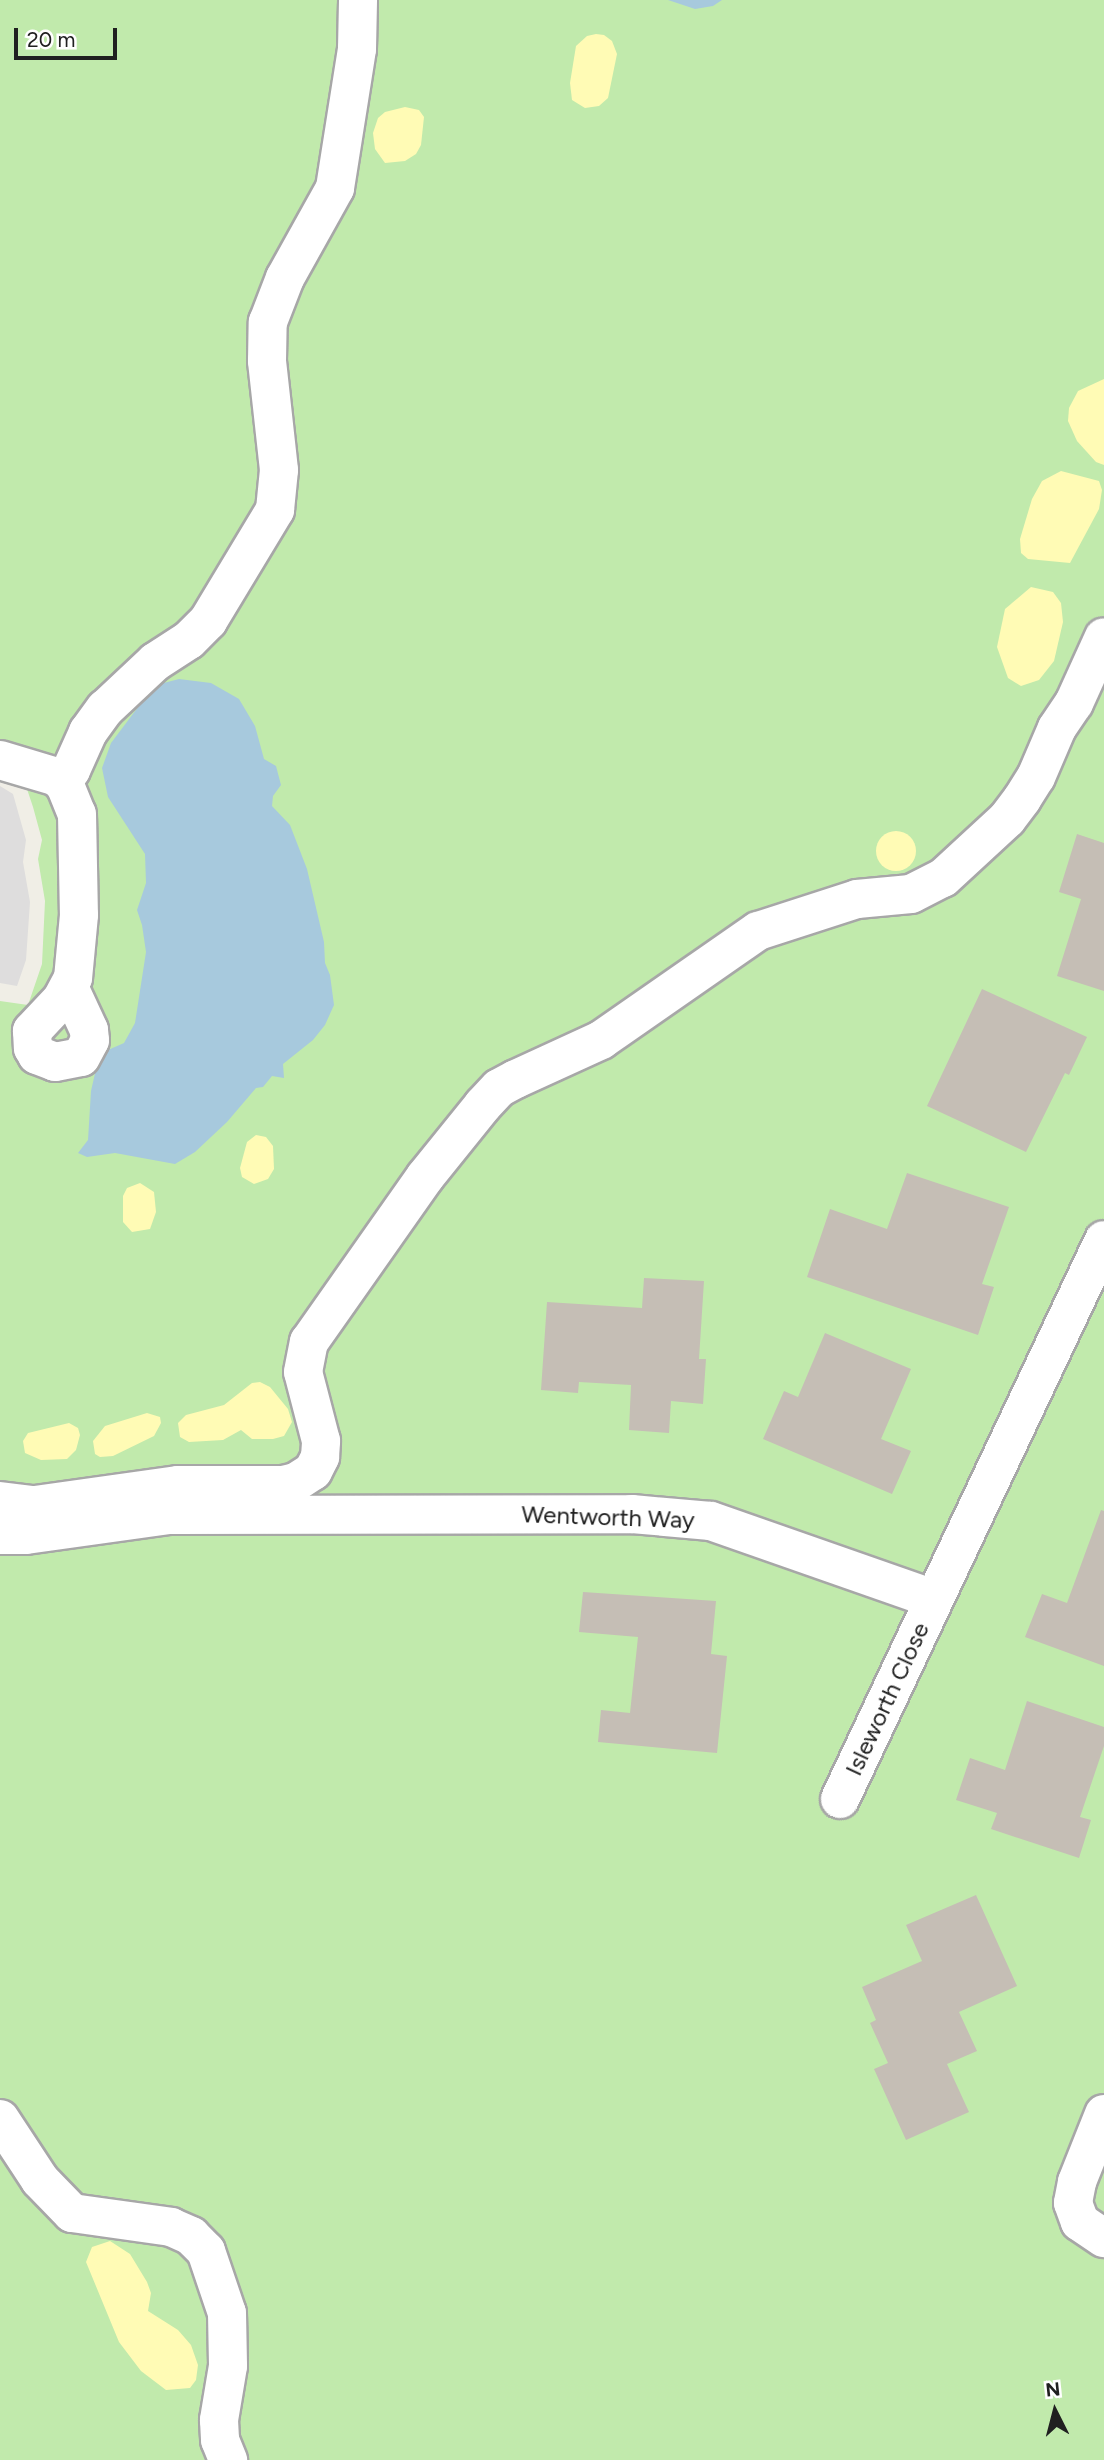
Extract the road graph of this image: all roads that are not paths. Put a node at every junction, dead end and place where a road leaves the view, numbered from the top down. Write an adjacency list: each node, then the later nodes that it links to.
1 (358, 0): 4 (street)
2 (1104, 637): 7 (street)
3 (0, 760): 4 (street)
4 (57, 777): 5 (street)
5 (69, 987)
6 (1104, 1240): 9 (street)
7 (0, 1501)
8 (0, 1535): 9 (street, Wentworth Way)
9 (934, 1599): 10 (street, Isleworth Close)
10 (840, 1799)
11 (1104, 2114): 13 (street)
12 (0, 2119): 14 (street)
13 (1104, 2238)
14 (228, 2460)

